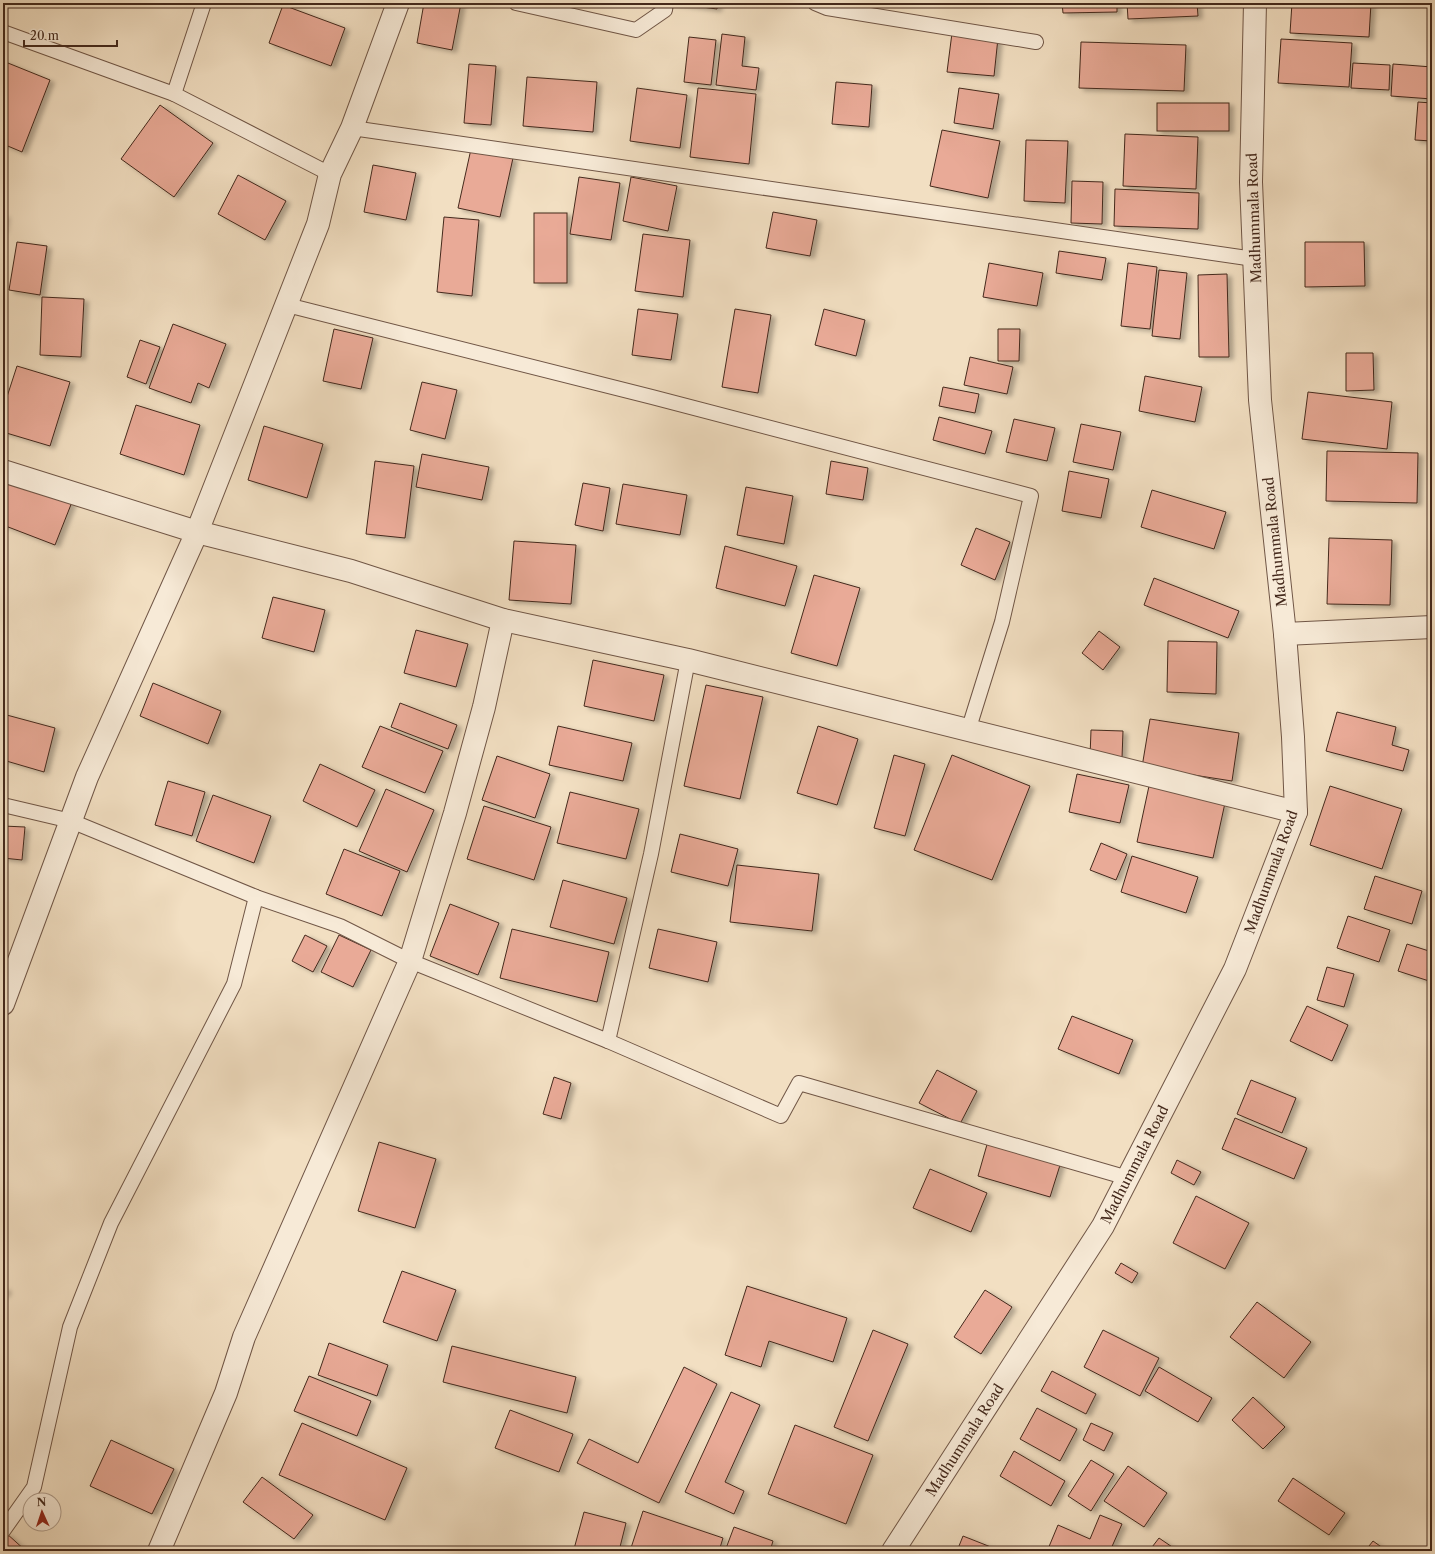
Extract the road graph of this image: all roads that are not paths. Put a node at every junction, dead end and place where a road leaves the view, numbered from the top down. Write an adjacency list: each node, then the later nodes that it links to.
1 (204, 3): 9 (lane)
2 (398, 3): 10 (street)
3 (516, 3): 4 (lane)
4 (666, 3)
5 (815, 3): 8 (lane)
6 (1255, 3): 12 (street, Madhummala Road)
7 (3, 32): 9 (lane)
8 (1036, 42)
9 (174, 94): 11 (lane)
10 (352, 128): 11 (street); 12 (lane)
11 (330, 174): 13 (street)
12 (1254, 259): 18 (street, Madhummala Road)
13 (287, 305): 15 (street); 20 (lane)
14 (3, 471): 15 (street)
15 (197, 532): 16 (street); 23 (street)
16 (503, 620): 19 (street); 25 (street)
17 (1432, 627): 18 (street)
18 (1285, 634): 22 (street, Madhummala Road)
19 (688, 660): 20 (street); 27 (lane)
20 (968, 731): 22 (street)
21 (3, 805): 23 (lane)
22 (1296, 812): 28 (street, Madhummala Road)
23 (71, 821): 24 (lane); 26 (street)
24 (256, 897): 25 (lane); 29 (lane)
25 (410, 961): 27 (lane); 30 (street)
26 (3, 1004)
27 (608, 1041): 28 (lane)
28 (1128, 1178): 31 (street, Madhummala Road)
29 (3, 1531)
30 (159, 1551)
31 (893, 1551)

